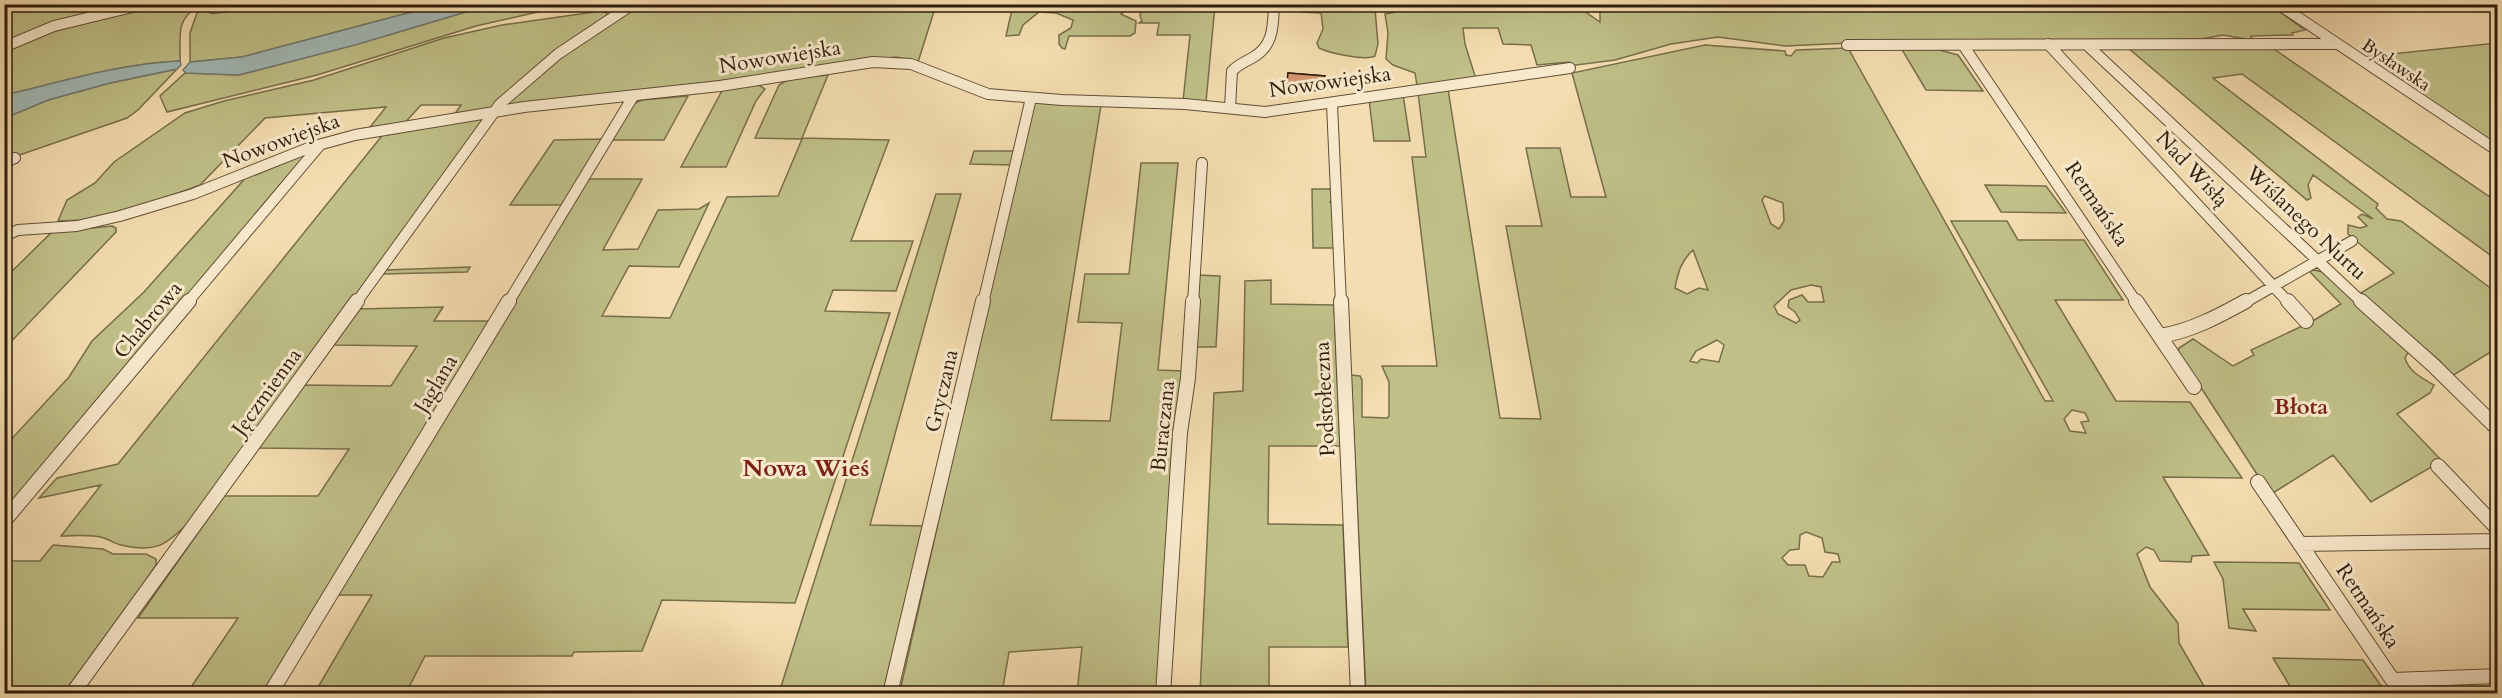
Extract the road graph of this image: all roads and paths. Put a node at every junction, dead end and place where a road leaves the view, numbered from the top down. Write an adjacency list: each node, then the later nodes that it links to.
1 (145, 4): 12 (street)
2 (198, 4): 3 (street)
3 (246, 4)
4 (633, 4): 18 (street, Jęczmienna)
5 (1274, 4): 17 (street)
6 (2278, 4): 8 (street, Bysławska)
7 (2048, 44): 10 (street); 11 (street); 25 (street, Nad Wisłą)
8 (2336, 44): 11 (street); 20 (street, Bysławska)
9 (1847, 45): 10 (street)
10 (1963, 45): 27 (street, Retmańska)
11 (2087, 45): 24 (street, Wiślanego Nurtu)
12 (4, 47)
13 (1570, 68): 16 (street, Nowowiejska)
14 (634, 95): 15 (street, Nowowiejska); 18 (street, Nowowiejska); 39 (street, Jaglana)
15 (1031, 98): 17 (street, Nowowiejska); 40 (street, Gryczana)
16 (1332, 104): 17 (street, Nowowiejska); 42 (street, Podstołeczna)
17 (1230, 108)
18 (494, 114): 19 (street, Nowowiejska); 38 (street, Jęczmienna)
19 (321, 144): 22 (street, Nowowiejska); 32 (street, Chabrowa)
20 (2498, 151)
21 (1202, 163): 41 (street, Buraczana)
22 (5, 235)
23 (2352, 241): 24 (street)
24 (2317, 260): 25 (street); 29 (street, Wiślanego Nurtu)
25 (2274, 287): 26 (street, Nad Wisłą); 27 (street)
26 (2306, 321)
27 (2160, 336): 28 (street, Retmańska)
28 (2194, 387)
29 (2498, 429)
30 (2438, 466): 33 (street)
31 (2258, 482): 35 (street, Retmańska)
32 (4, 521)
33 (2498, 529)
34 (2498, 541): 35 (street)
35 (2300, 544): 37 (street, Retmańska)
36 (2498, 676): 37 (street)
37 (2393, 680): 43 (street, Retmańska)
38 (72, 693)
39 (270, 693)
40 (890, 693)
41 (1163, 693)
42 (1358, 693)
43 (2402, 693)

